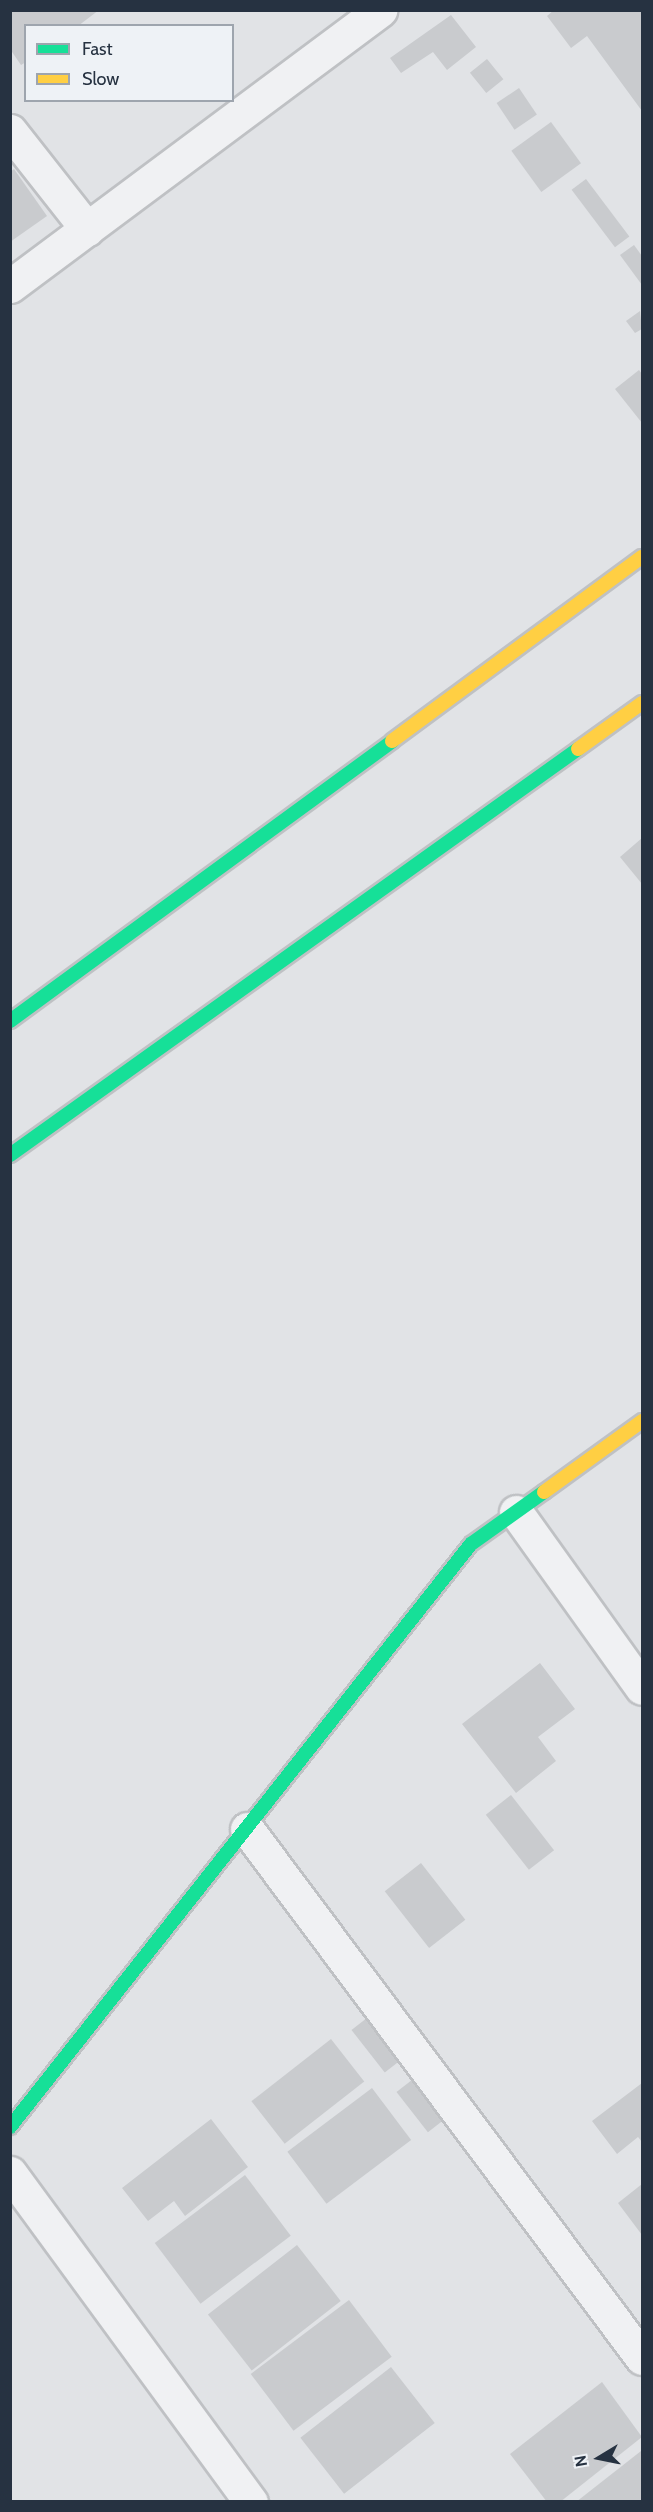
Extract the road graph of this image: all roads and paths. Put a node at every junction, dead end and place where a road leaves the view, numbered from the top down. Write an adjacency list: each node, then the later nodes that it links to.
1 (368, 14): 3 (street)
2 (10, 131): 3 (street)
3 (87, 229): 4 (street)
4 (10, 286)
5 (642, 557): 7 (street)
6 (642, 703): 8 (street)
7 (10, 1021)
8 (10, 1155)
9 (642, 1421): 10 (street)
10 (516, 1512): 11 (street); 12 (street)
11 (642, 1688)
12 (247, 1829): 13 (street); 15 (street)
13 (10, 2127)
14 (10, 2173): 16 (street)
15 (642, 2358)
16 (251, 2502)

